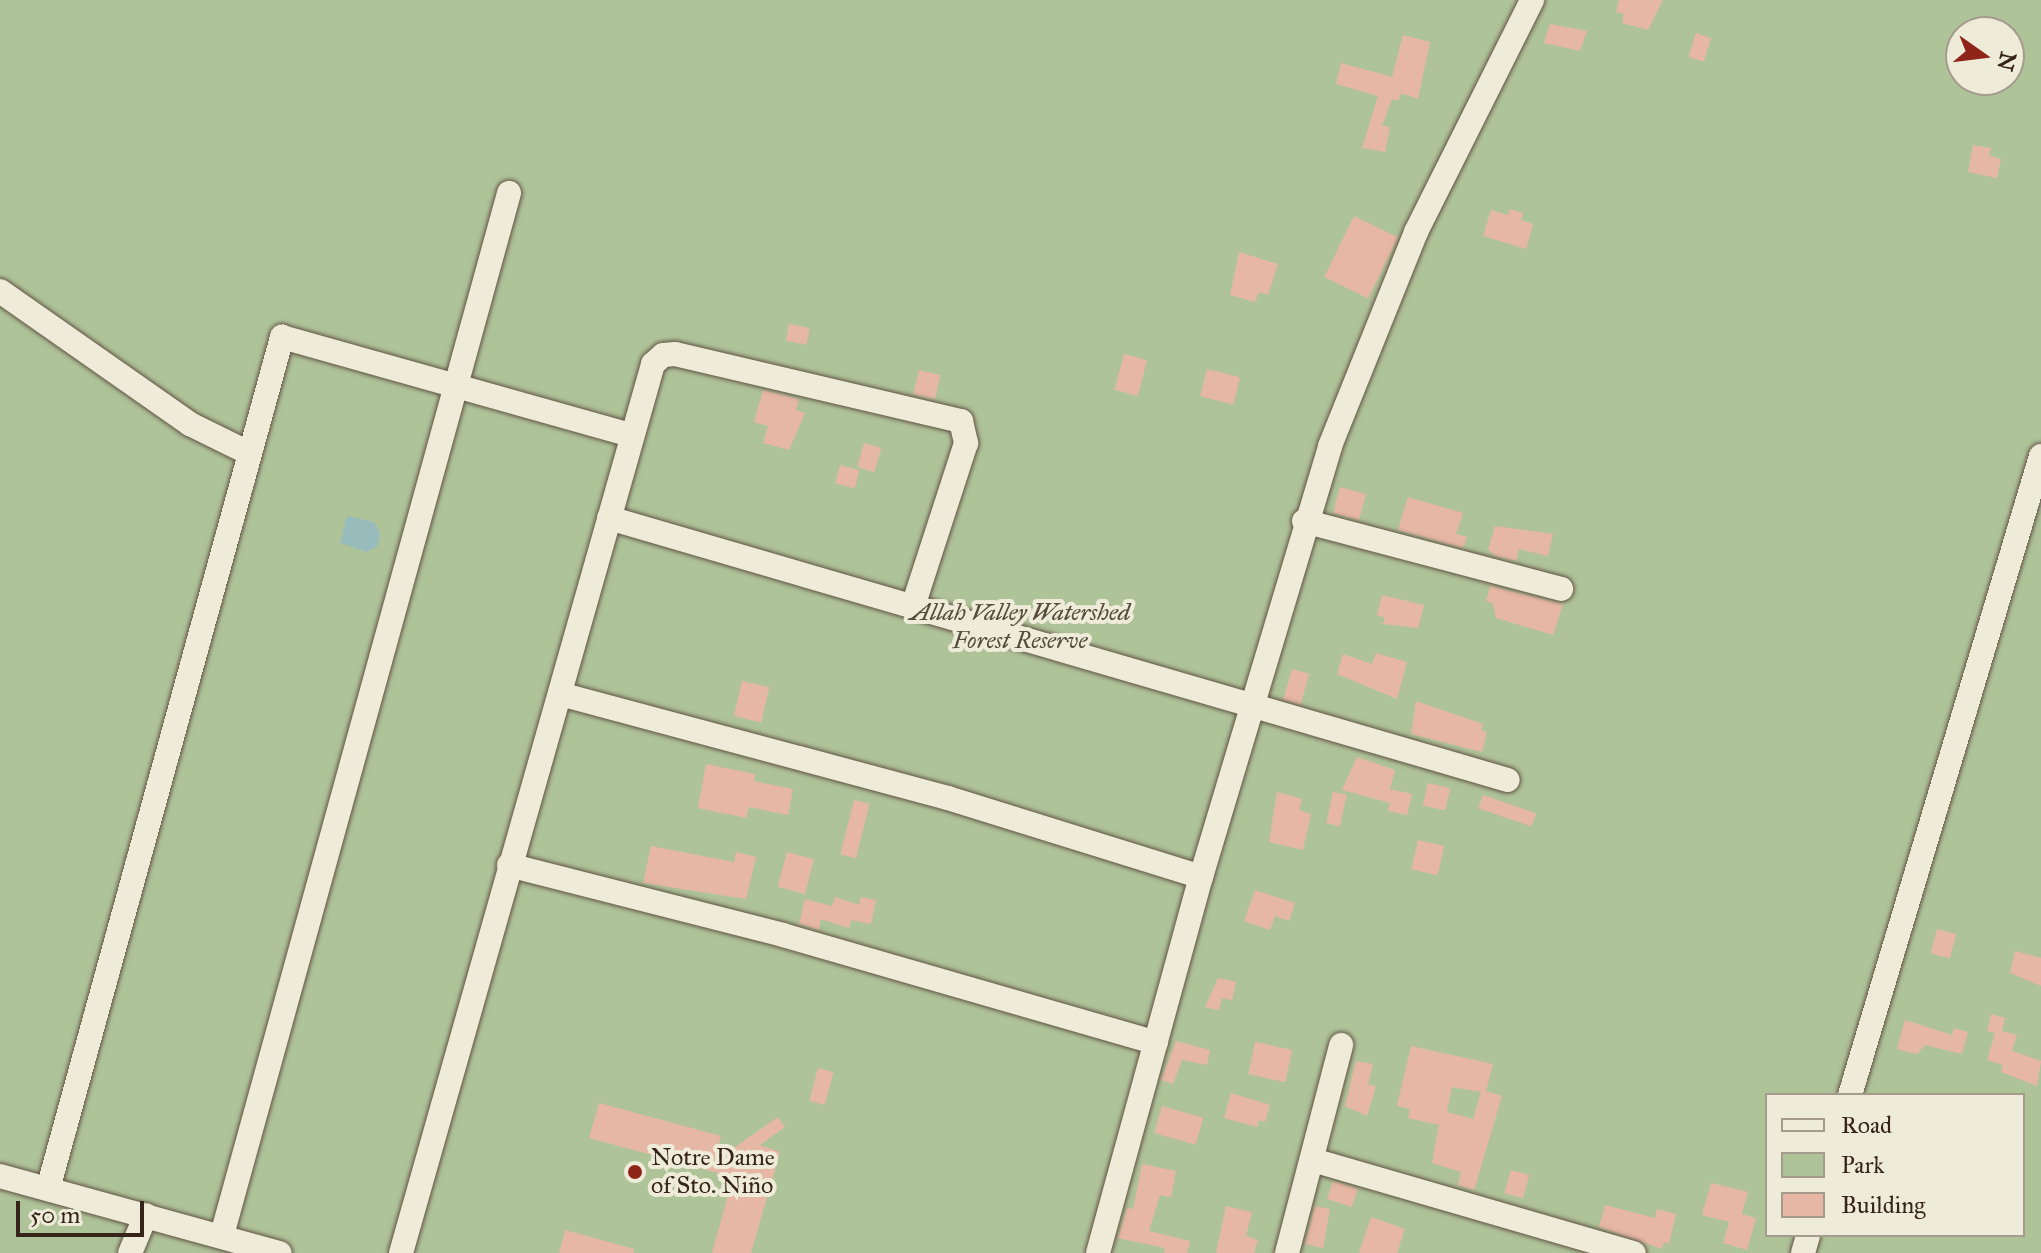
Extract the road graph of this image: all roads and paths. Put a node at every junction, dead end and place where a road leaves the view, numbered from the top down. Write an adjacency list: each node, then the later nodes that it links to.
1 (1532, 0): 9 (street)
2 (509, 193): 4 (street)
3 (0, 291): 6 (street)
4 (457, 386): 5 (street); 6 (street); 24 (street)
5 (631, 435): 8 (street); 11 (street)
6 (249, 453): 22 (street)
7 (2041, 456): 19 (street)
8 (609, 518): 11 (street); 12 (street)
9 (1304, 521): 10 (street); 13 (street)
10 (1561, 589)
11 (914, 603): 13 (street)
12 (560, 694): 15 (street); 16 (street)
13 (1251, 704): 14 (street); 16 (street)
14 (1508, 780)
15 (509, 865): 17 (street); 27 (street)
16 (1201, 877): 17 (street)
17 (1156, 1043): 28 (street)
18 (1341, 1045): 20 (street)
19 (1851, 1093)
20 (1313, 1160): 29 (street); 30 (street)
21 (0, 1176): 22 (street)
22 (48, 1189): 23 (street)
23 (146, 1215): 24 (street); 25 (street)
24 (222, 1235): 26 (street)
25 (130, 1253)
26 (280, 1253)
27 (401, 1253)
28 (1098, 1253)
29 (1287, 1253)
30 (1634, 1253)

